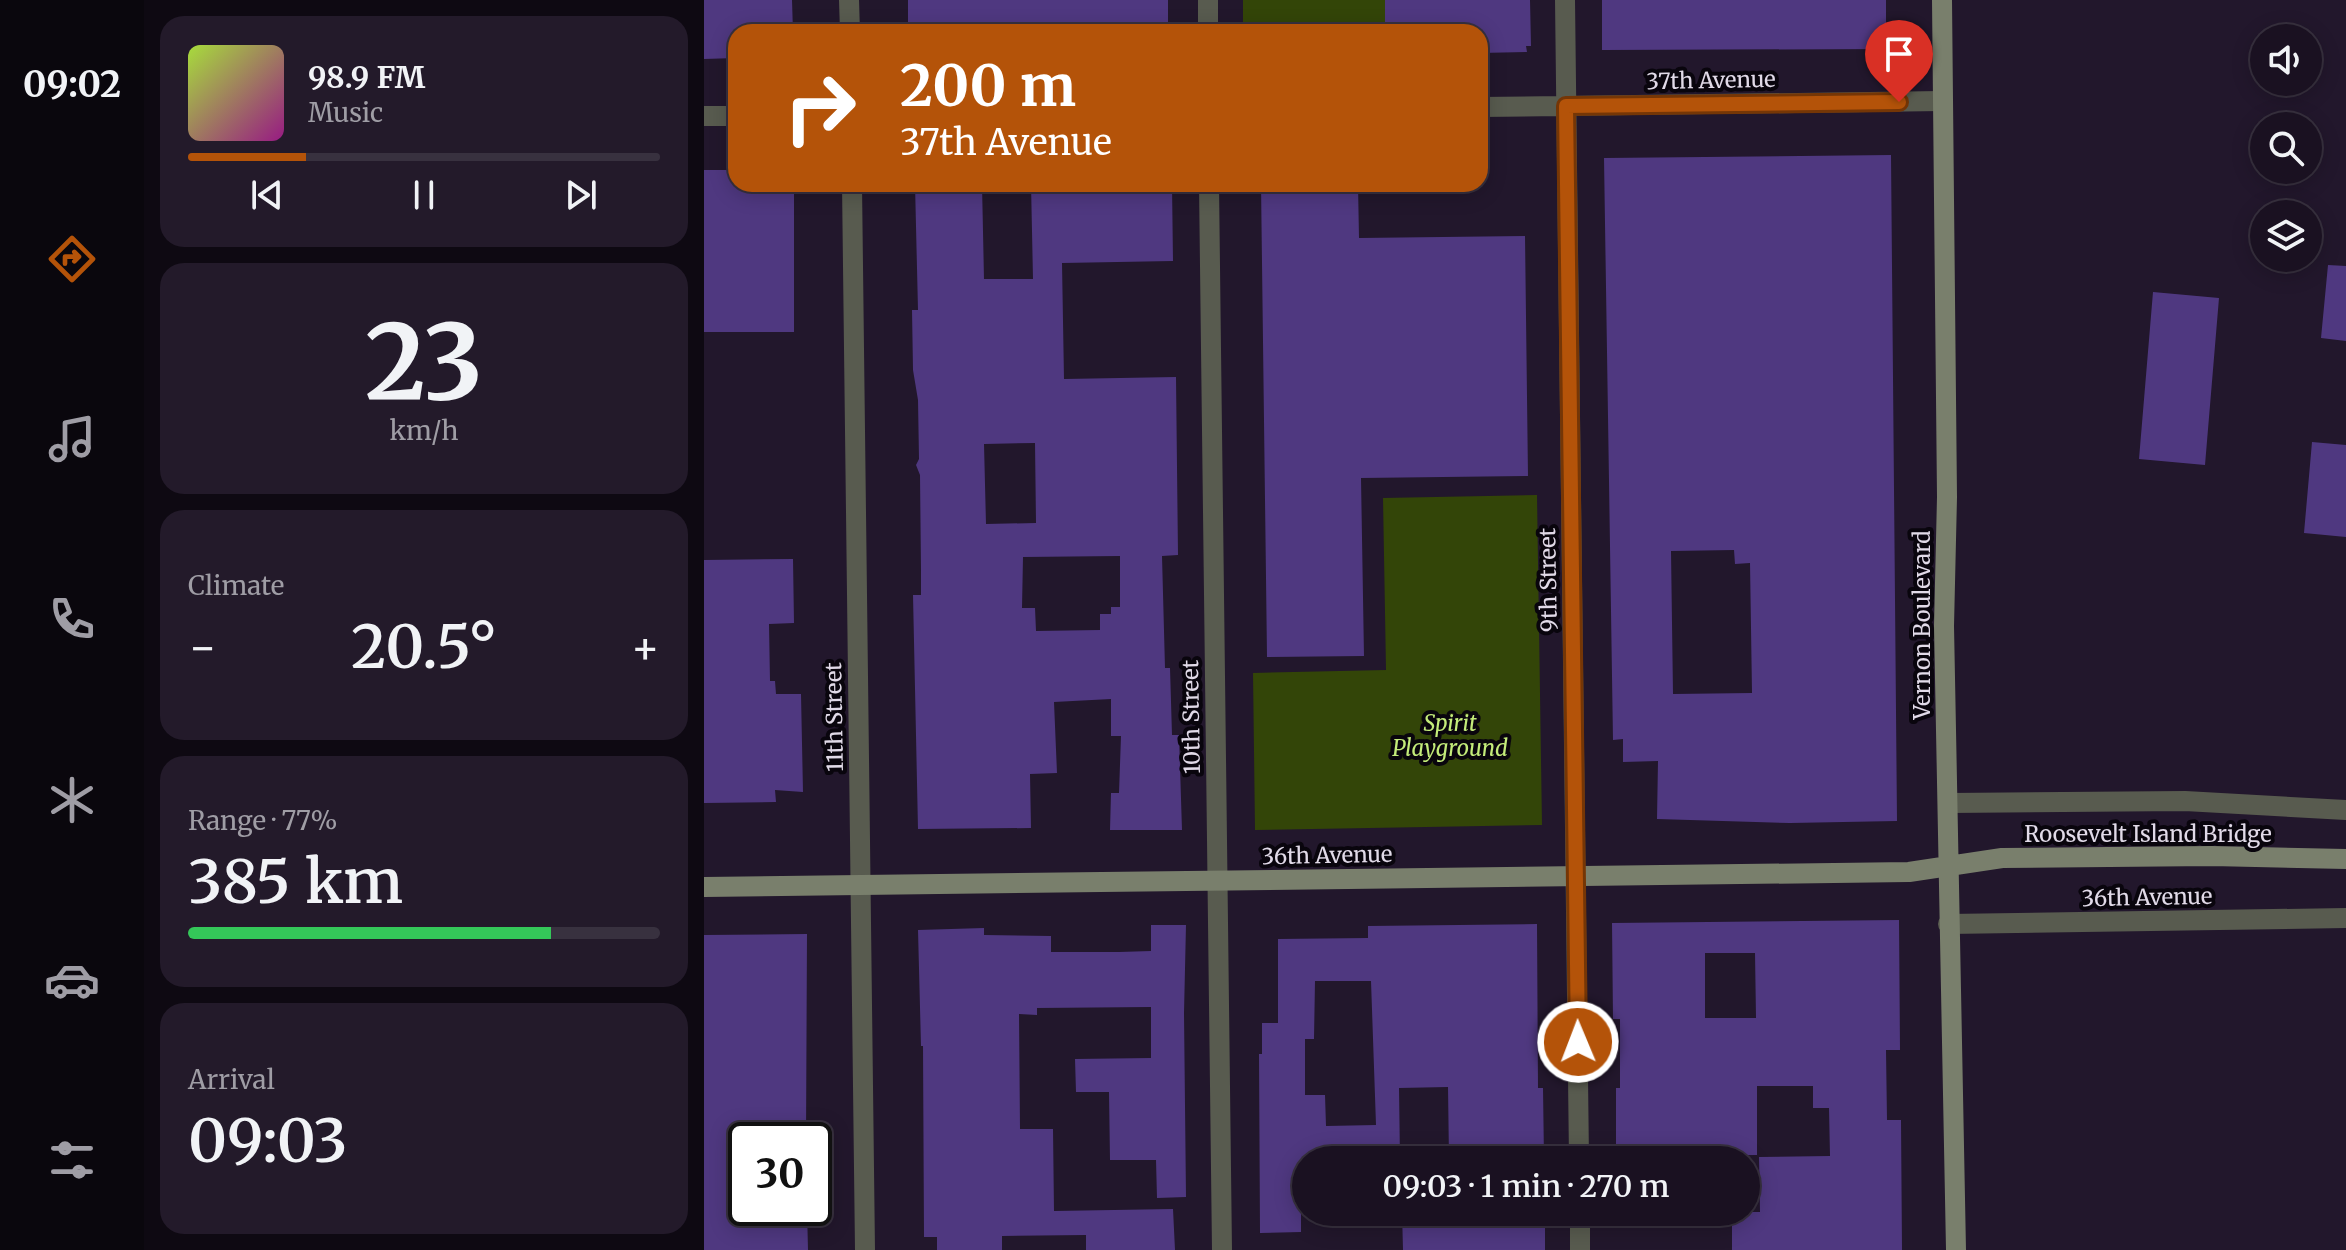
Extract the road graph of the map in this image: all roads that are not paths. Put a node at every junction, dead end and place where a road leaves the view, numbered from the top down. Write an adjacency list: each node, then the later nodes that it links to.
1 (849, 0): 5 (street)
2 (1208, 0): 6 (street)
3 (1565, 0): 8 (street, 9th Street)
4 (1942, 0): 7 (main road, Vernon Boulevard)
5 (850, 24)
6 (1208, 24)
7 (1942, 101): 8 (street, 37th Avenue); 14 (main road, Vernon Boulevard)
8 (1566, 106): 9 (street, 37th Avenue); 18 (street, 9th Street)
9 (1488, 107)
10 (704, 116): 11 (street)
11 (728, 116)
12 (852, 192): 20 (street, 11th Street)
13 (1209, 192): 19 (street, 10th Street)
14 (1949, 803): 15 (street); 17 (main road, Vernon Boulevard)
15 (2346, 810)
16 (2346, 859): 17 (main road, Roosevelt Island Bridge)
17 (1950, 865): 18 (main road, 36th Avenue); 23 (main road, Vernon Boulevard)
18 (1577, 877): 19 (main road, 36th Avenue); 24 (street, 9th Street)
19 (1217, 880): 20 (main road, 36th Avenue); 27 (street, 10th Street)
20 (861, 884): 21 (main road, 36th Avenue); 26 (street, 11th Street)
21 (704, 887)
22 (2346, 918): 23 (street, 36th Avenue)
23 (1948, 924): 29 (main road, Vernon Boulevard)
24 (1579, 1146)
25 (1580, 1226): 28 (street)
26 (865, 1250)
27 (1222, 1250)
28 (1580, 1250)
29 (1956, 1250)

